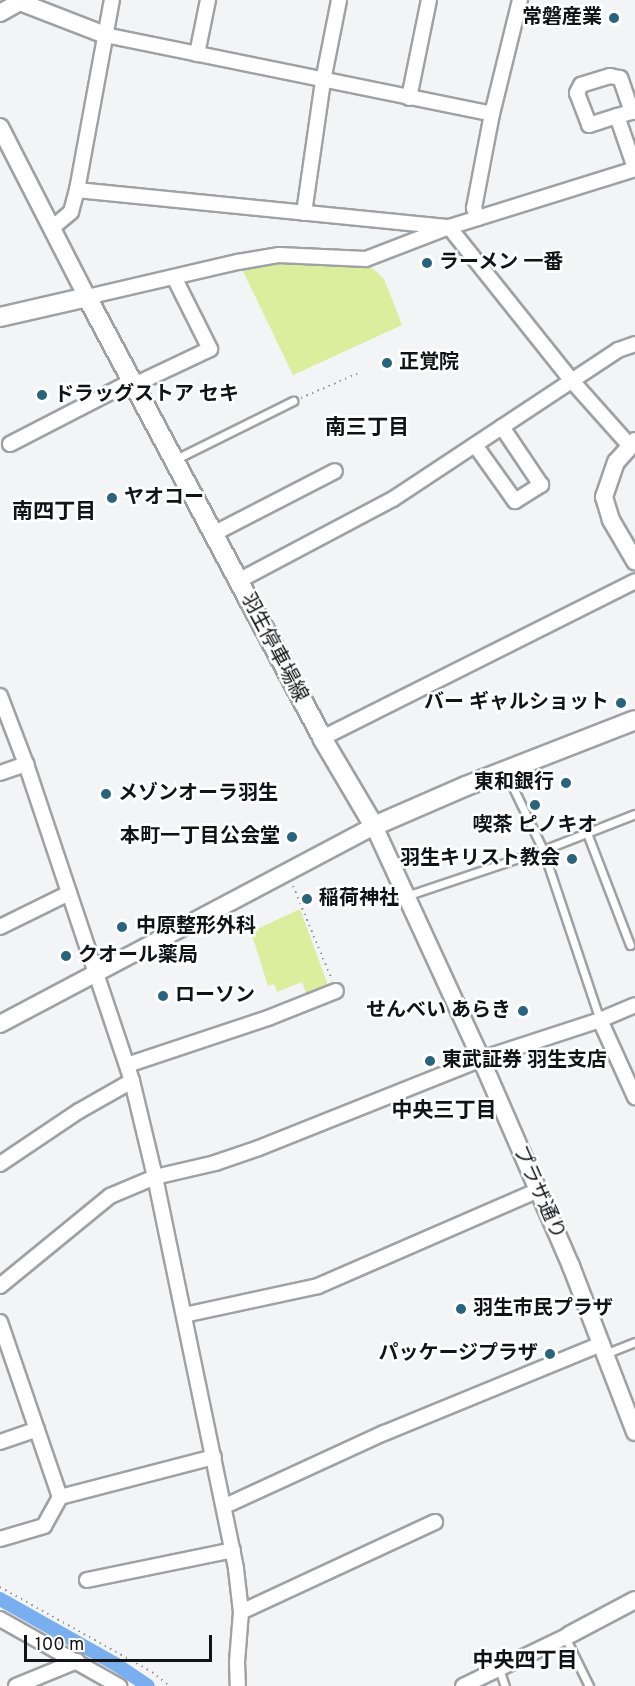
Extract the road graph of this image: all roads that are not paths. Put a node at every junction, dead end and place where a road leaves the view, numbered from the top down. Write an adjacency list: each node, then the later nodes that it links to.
1 (112, 0): 8 (street)
2 (208, 0): 9 (street)
3 (429, 0): 11 (street)
4 (520, 0): 13 (street)
5 (20, 1): 7 (street); 8 (street)
6 (336, 1): 10 (street)
7 (0, 13)
8 (105, 35): 9 (street); 17 (street)
9 (197, 54): 10 (street)
10 (322, 81): 11 (street); 18 (street)
11 (409, 98): 13 (street)
12 (634, 111): 14 (street); 14 (street)
13 (492, 114): 19 (street)
14 (617, 116): 16 (street)
15 (0, 127): 21 (street)
16 (635, 169): 19 (street)
17 (77, 190): 18 (street); 21 (street)
18 (304, 213): 20 (street)
19 (478, 218): 20 (street)
20 (449, 227): 22 (street); 26 (street)
21 (52, 228): 23 (street)
22 (174, 277): 23 (street); 27 (street)
23 (87, 297): 24 (main road); 27 (main road, 羽生停車場線)
24 (0, 317)
25 (635, 344): 26 (street)
26 (572, 381): 29 (street); 31 (street)
27 (133, 383): 30 (street); 33 (main road, 羽生停車場線)
28 (293, 402): 33 (lane)
29 (502, 427): 32 (street); 32 (street)
30 (10, 444)
31 (632, 444): 36 (street)
32 (476, 445): 37 (street)
33 (174, 460): 35 (main road, 羽生停車場線)
34 (335, 471): 35 (street)
35 (213, 534): 37 (main road, 羽生停車場線)
36 (635, 561)
37 (238, 581): 41 (main road, 羽生停車場線)
38 (635, 581): 41 (street)
39 (0, 696): 42 (street)
40 (635, 720): 43 (main road)
41 (322, 738): 46 (main road, 羽生停車場線)
42 (26, 764): 44 (street); 49 (street)
43 (505, 771): 46 (main road); 48 (lane)
44 (0, 773)
45 (635, 814): 47 (lane)
46 (374, 826): 50 (street, プラザ通り); 53 (street)
47 (587, 833): 48 (lane); 52 (lane)
48 (543, 850): 50 (lane); 56 (lane)
49 (69, 893): 51 (street); 53 (street)
50 (406, 896): 58 (street, プラザ通り)
51 (0, 927)
52 (630, 945)
53 (97, 973): 57 (street); 59 (street)
54 (336, 991): 59 (street)
55 (635, 1005): 56 (street)
56 (600, 1020): 58 (street); 61 (street)
57 (0, 1024)
58 (481, 1059): 63 (street); 64 (street, プラザ通り)
59 (127, 1065): 60 (street)
60 (132, 1080): 62 (street); 63 (street)
61 (635, 1097)
62 (0, 1164)
63 (155, 1177): 65 (street); 66 (street)
64 (537, 1191): 66 (street); 69 (street, プラザ通り)
65 (0, 1286)
66 (184, 1315): 73 (street)
67 (0, 1322): 70 (street)
68 (635, 1342): 69 (lane)
69 (603, 1349): 71 (street, プラザ通り); 75 (street)
70 (37, 1429): 72 (street); 74 (street)
71 (635, 1430)
72 (0, 1442)
73 (214, 1457): 74 (street); 75 (street)
74 (60, 1497): 77 (street)
75 (225, 1506): 78 (street)
76 (435, 1522): 81 (street)
77 (0, 1539)
78 (233, 1550): 79 (street); 81 (street)
79 (87, 1580)
80 (635, 1600): 83 (street)
81 (241, 1612): 88 (street)
82 (0, 1619): 84 (street)
83 (567, 1636): 85 (street); 91 (lane)
84 (77, 1661): 86 (street); 87 (street)
85 (499, 1669): 89 (street); 90 (lane)
86 (16, 1686)
87 (119, 1686)
88 (238, 1686)
89 (463, 1686)
90 (505, 1686)
91 (589, 1686)

